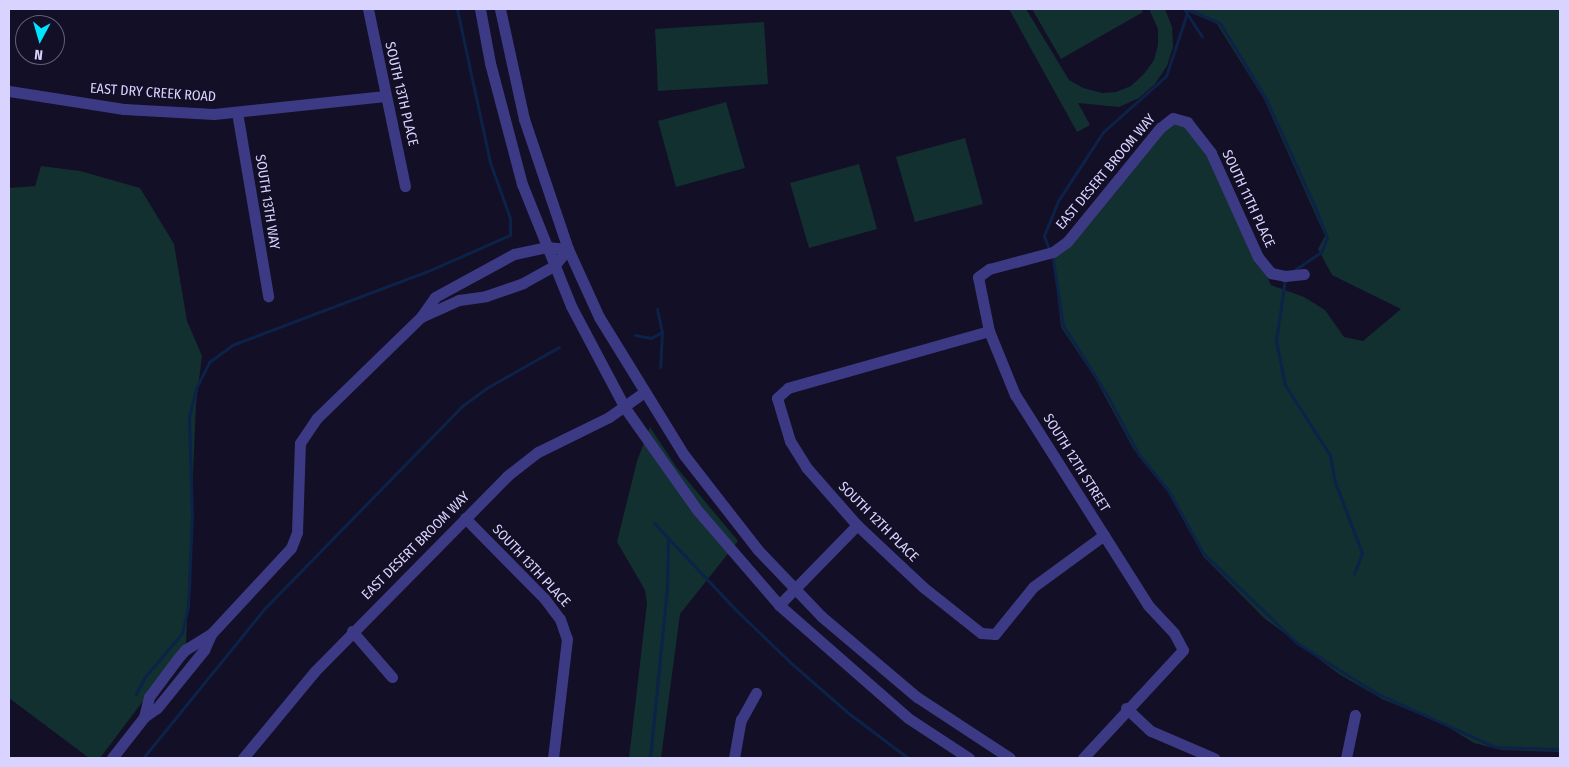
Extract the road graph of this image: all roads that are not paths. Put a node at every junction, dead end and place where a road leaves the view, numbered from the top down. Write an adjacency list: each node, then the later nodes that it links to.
1 (368, 9): 5 (street, SOUTH 13TH PLACE)
2 (480, 9): 9 (street)
3 (500, 9): 10 (street)
4 (9, 91): 6 (street, EAST DRY CREEK ROAD)
5 (385, 96): 6 (street, EAST DRY CREEK ROAD); 8 (street, SOUTH 13TH PLACE)
6 (238, 112): 14 (street, SOUTH 13TH WAY)
7 (1173, 118): 12 (street, SOUTH 11TH PLACE); 13 (street, EAST DESERT BROOM WAY)
8 (405, 186)
9 (546, 247): 10 (street); 11 (street); 15 (street)
10 (568, 249): 11 (street); 17 (street)
11 (554, 266): 15 (street); 18 (street)
12 (1304, 274)
13 (978, 277): 16 (street, SOUTH 12TH STREET)
14 (268, 296)
15 (421, 317): 29 (street)
16 (989, 331): 20 (street, SOUTH 12TH PLACE); 21 (street, SOUTH 12TH STREET)
17 (643, 393): 18 (street, EAST DESERT BROOM WAY); 22 (street)
18 (625, 408): 19 (street, EAST DESERT BROOM WAY); 23 (street)
19 (465, 518): 24 (street, EAST DESERT BROOM WAY); 31 (street, SOUTH 13TH PLACE)
20 (857, 525): 21 (street, SOUTH 12TH PLACE); 22 (street)
21 (1104, 535): 27 (street, SOUTH 12TH STREET)
22 (794, 590): 23 (street); 34 (street)
23 (779, 605): 33 (street)
24 (352, 631): 25 (street); 30 (street, EAST DESERT BROOM WAY)
25 (392, 677)
26 (756, 693): 32 (street)
27 (1126, 708): 35 (street); 36 (street)
28 (1355, 714): 37 (street)
29 (112, 758)
30 (243, 758)
31 (553, 758)
32 (734, 758)
33 (969, 758)
34 (1010, 758)
35 (1083, 758)
36 (1214, 758)
37 (1346, 758)

